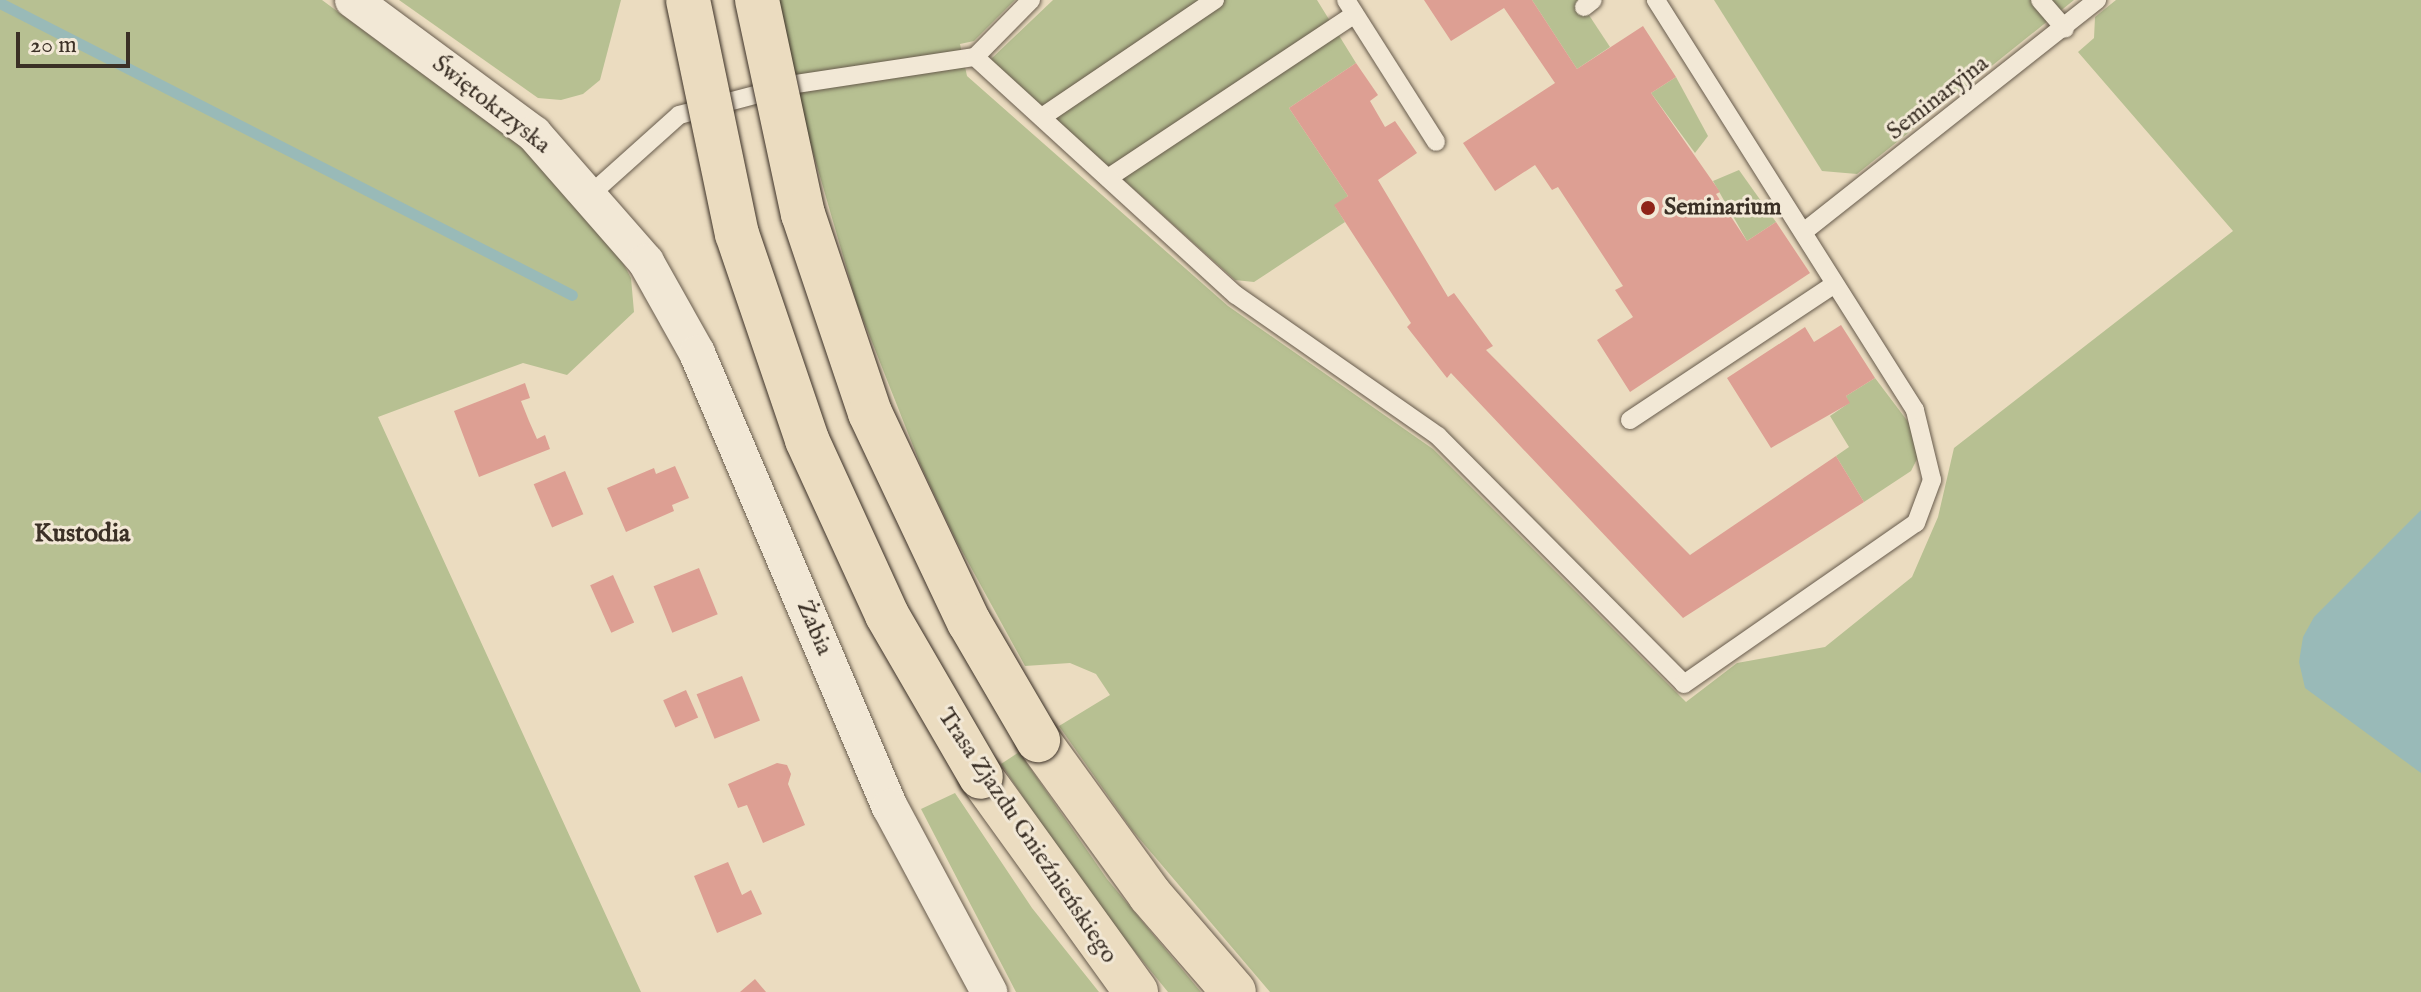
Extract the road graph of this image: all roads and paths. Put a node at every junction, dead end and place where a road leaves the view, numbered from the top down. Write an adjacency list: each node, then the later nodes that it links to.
1 (353, 0): 15 (street, Świętokrzyska)
2 (688, 0): 21 (main road, Trasa Zjazdu Gnieźnieńskiego, bridge)
3 (757, 0): 22 (main road, bridge)
4 (1031, 0): 11 (lane)
5 (1215, 0): 12 (lane)
6 (1656, 0): 16 (lane)
7 (2040, 0): 10 (lane)
8 (2097, 0): 10 (lane, Seminaryjna)
9 (1350, 7): 13 (lane); 14 (lane)
10 (2065, 29): 16 (lane, Seminaryjna)
11 (975, 57): 12 (lane); 15 (lane)
12 (1042, 117): 14 (lane)
13 (1436, 142)
14 (1108, 178): 18 (lane)
15 (591, 194): 17 (street, Świętokrzyska)
16 (1806, 230): 18 (lane)
17 (646, 262): 20 (street, Żabia)
18 (1833, 285): 19 (lane)
19 (1630, 420)
20 (989, 992)
21 (1136, 992)
22 (1234, 992)

